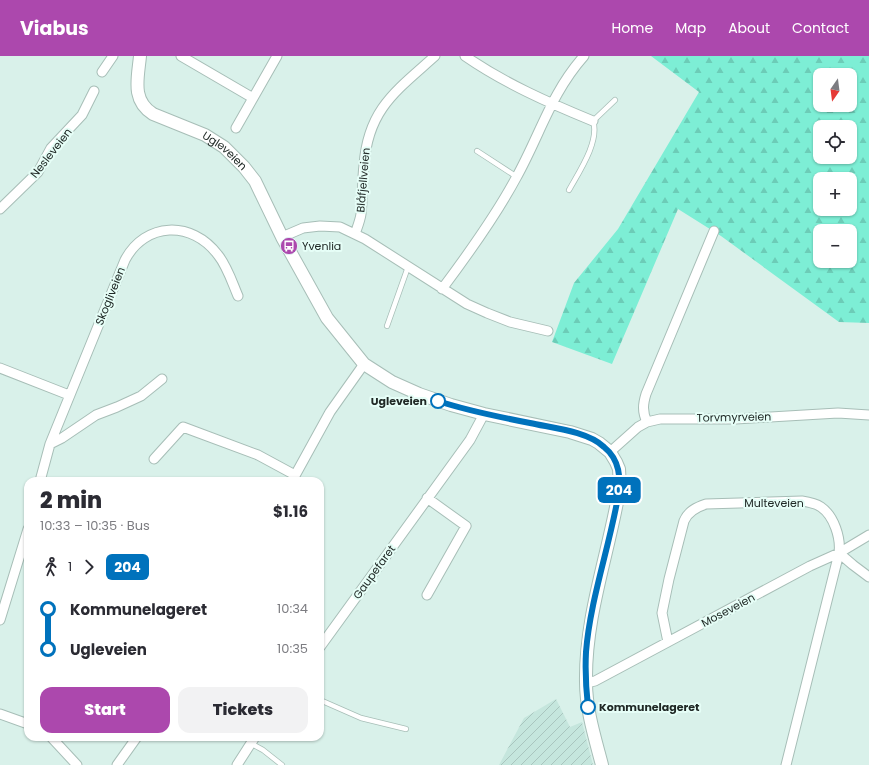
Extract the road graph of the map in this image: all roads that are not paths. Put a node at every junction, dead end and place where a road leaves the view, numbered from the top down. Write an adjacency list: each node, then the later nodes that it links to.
1 (113, 56): 8 (street)
2 (140, 56): 21 (street, Ugleveien)
3 (181, 56): 10 (street)
4 (277, 56): 10 (street)
5 (435, 56): 20 (street, Blåfjellveien)
6 (465, 56): 12 (street)
7 (584, 56): 12 (street)
8 (102, 72)
9 (94, 91): 18 (street, Nesleveien)
10 (253, 98): 14 (street)
11 (615, 100): 13 (lane)
12 (552, 103): 13 (street); 16 (street)
13 (593, 120): 17 (lane)
14 (236, 128)
15 (477, 151): 16 (lane)
16 (517, 177): 23 (street)
17 (569, 190)
18 (0, 209)
19 (714, 230): 33 (street)
20 (355, 234): 21 (street); 22 (street)
21 (282, 237): 27 (street, Ugleveien)
22 (408, 267): 23 (street); 25 (lane)
23 (442, 289): 26 (street)
24 (238, 296): 30 (street, Skogliveien)
25 (387, 326)
26 (548, 331)
27 (364, 364): 31 (street, Ugleveien); 39 (street)
28 (0, 368): 30 (street)
29 (162, 379): 34 (street)
30 (69, 395): 34 (street, Skogliveien)
31 (484, 414): 35 (street, Ugleveien); 40 (street, Gaupefaret)
32 (869, 415): 33 (street, Torvmyrveien)
33 (647, 422): 35 (street, Torvmyrveien)
34 (50, 444): 37 (street, Skogliveien)
35 (610, 452): 49 (street, Ugleveien)
36 (154, 459): 38 (street)
37 (41, 477)
38 (291, 477)
39 (294, 477)
40 (427, 498): 45 (street); 47 (street, Gaupefaret)
41 (869, 535): 43 (street, Moseveien)
42 (24, 542): 46 (street)
43 (839, 553): 44 (street); 48 (street, Moseveien); 48 (street, Multeveien); 63 (street, Multeveien)
44 (869, 577)
45 (427, 595)
46 (0, 620)
47 (324, 641)
48 (668, 642): 49 (street, Moseveien)
49 (586, 683): 62 (street, Ugleveien)
50 (324, 702): 53 (lane)
51 (0, 714): 52 (street)
52 (24, 723)
53 (406, 729)
54 (55, 741): 58 (street)
55 (134, 741): 59 (street)
56 (251, 741): 60 (street)
57 (253, 741): 61 (lane)
58 (77, 765)
59 (117, 765)
60 (237, 765)
61 (282, 765)
62 (602, 765)
63 (786, 765)

